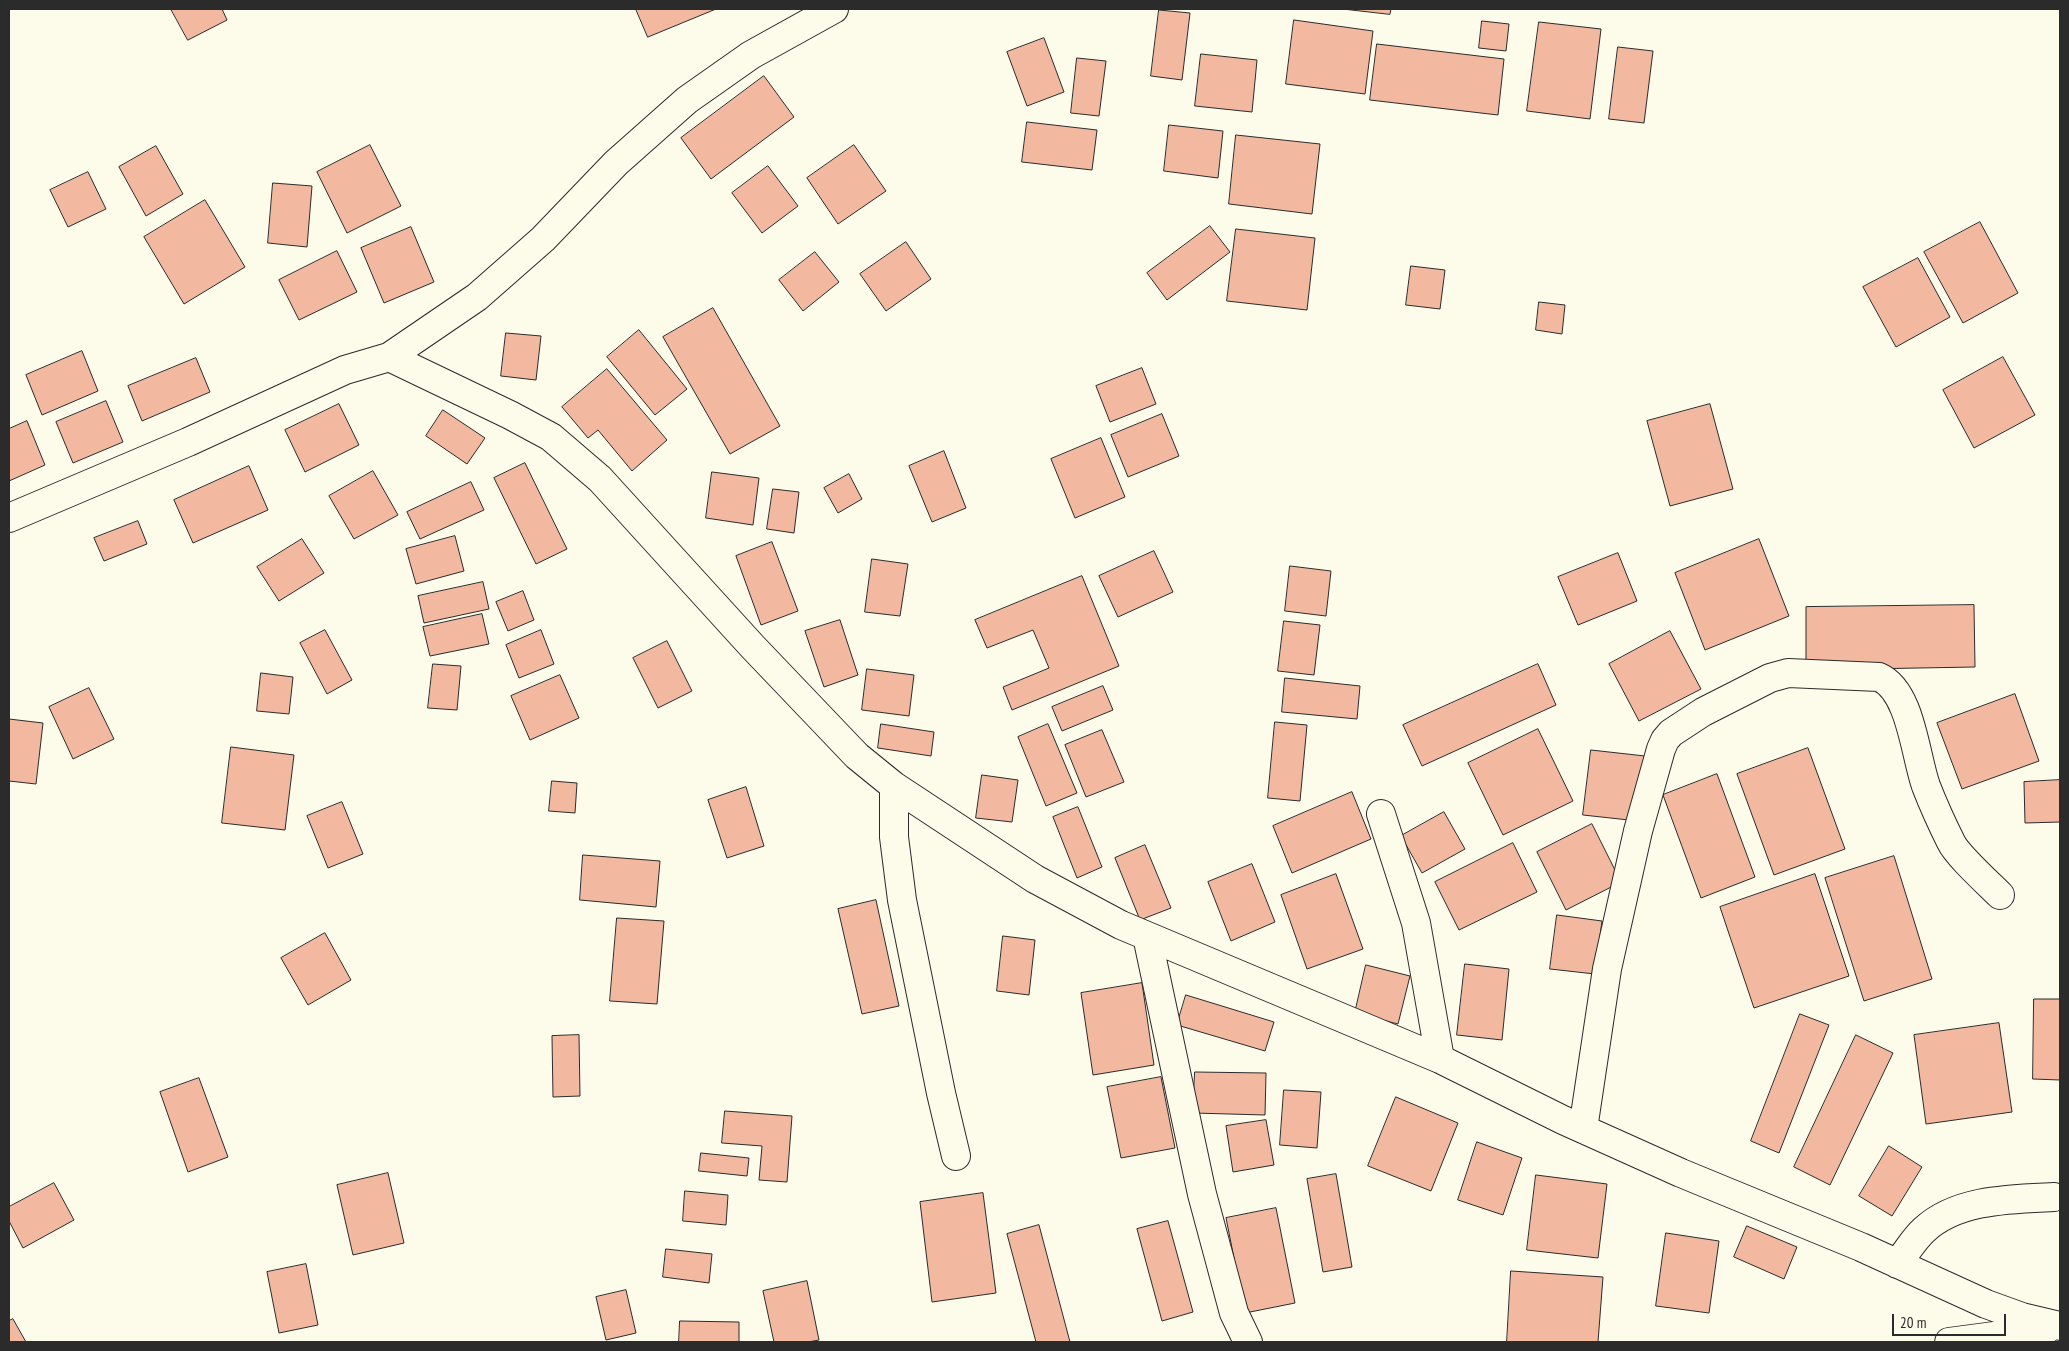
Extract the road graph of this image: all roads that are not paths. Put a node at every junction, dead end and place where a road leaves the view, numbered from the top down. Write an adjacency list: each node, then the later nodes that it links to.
1 (834, 9): 2 (street)
2 (388, 357): 3 (street); 4 (street)
3 (9, 518)
4 (894, 786): 7 (street); 10 (street)
5 (1381, 814): 8 (street)
6 (2000, 895): 9 (street)
7 (1146, 936): 8 (street); 14 (street)
8 (1440, 1059): 9 (street)
9 (1583, 1130): 12 (street)
10 (956, 1156)
11 (2054, 1197): 12 (street)
12 (1898, 1264): 13 (street)
13 (2060, 1327): 15 (street)
14 (1248, 1342)
15 (1949, 1342)

